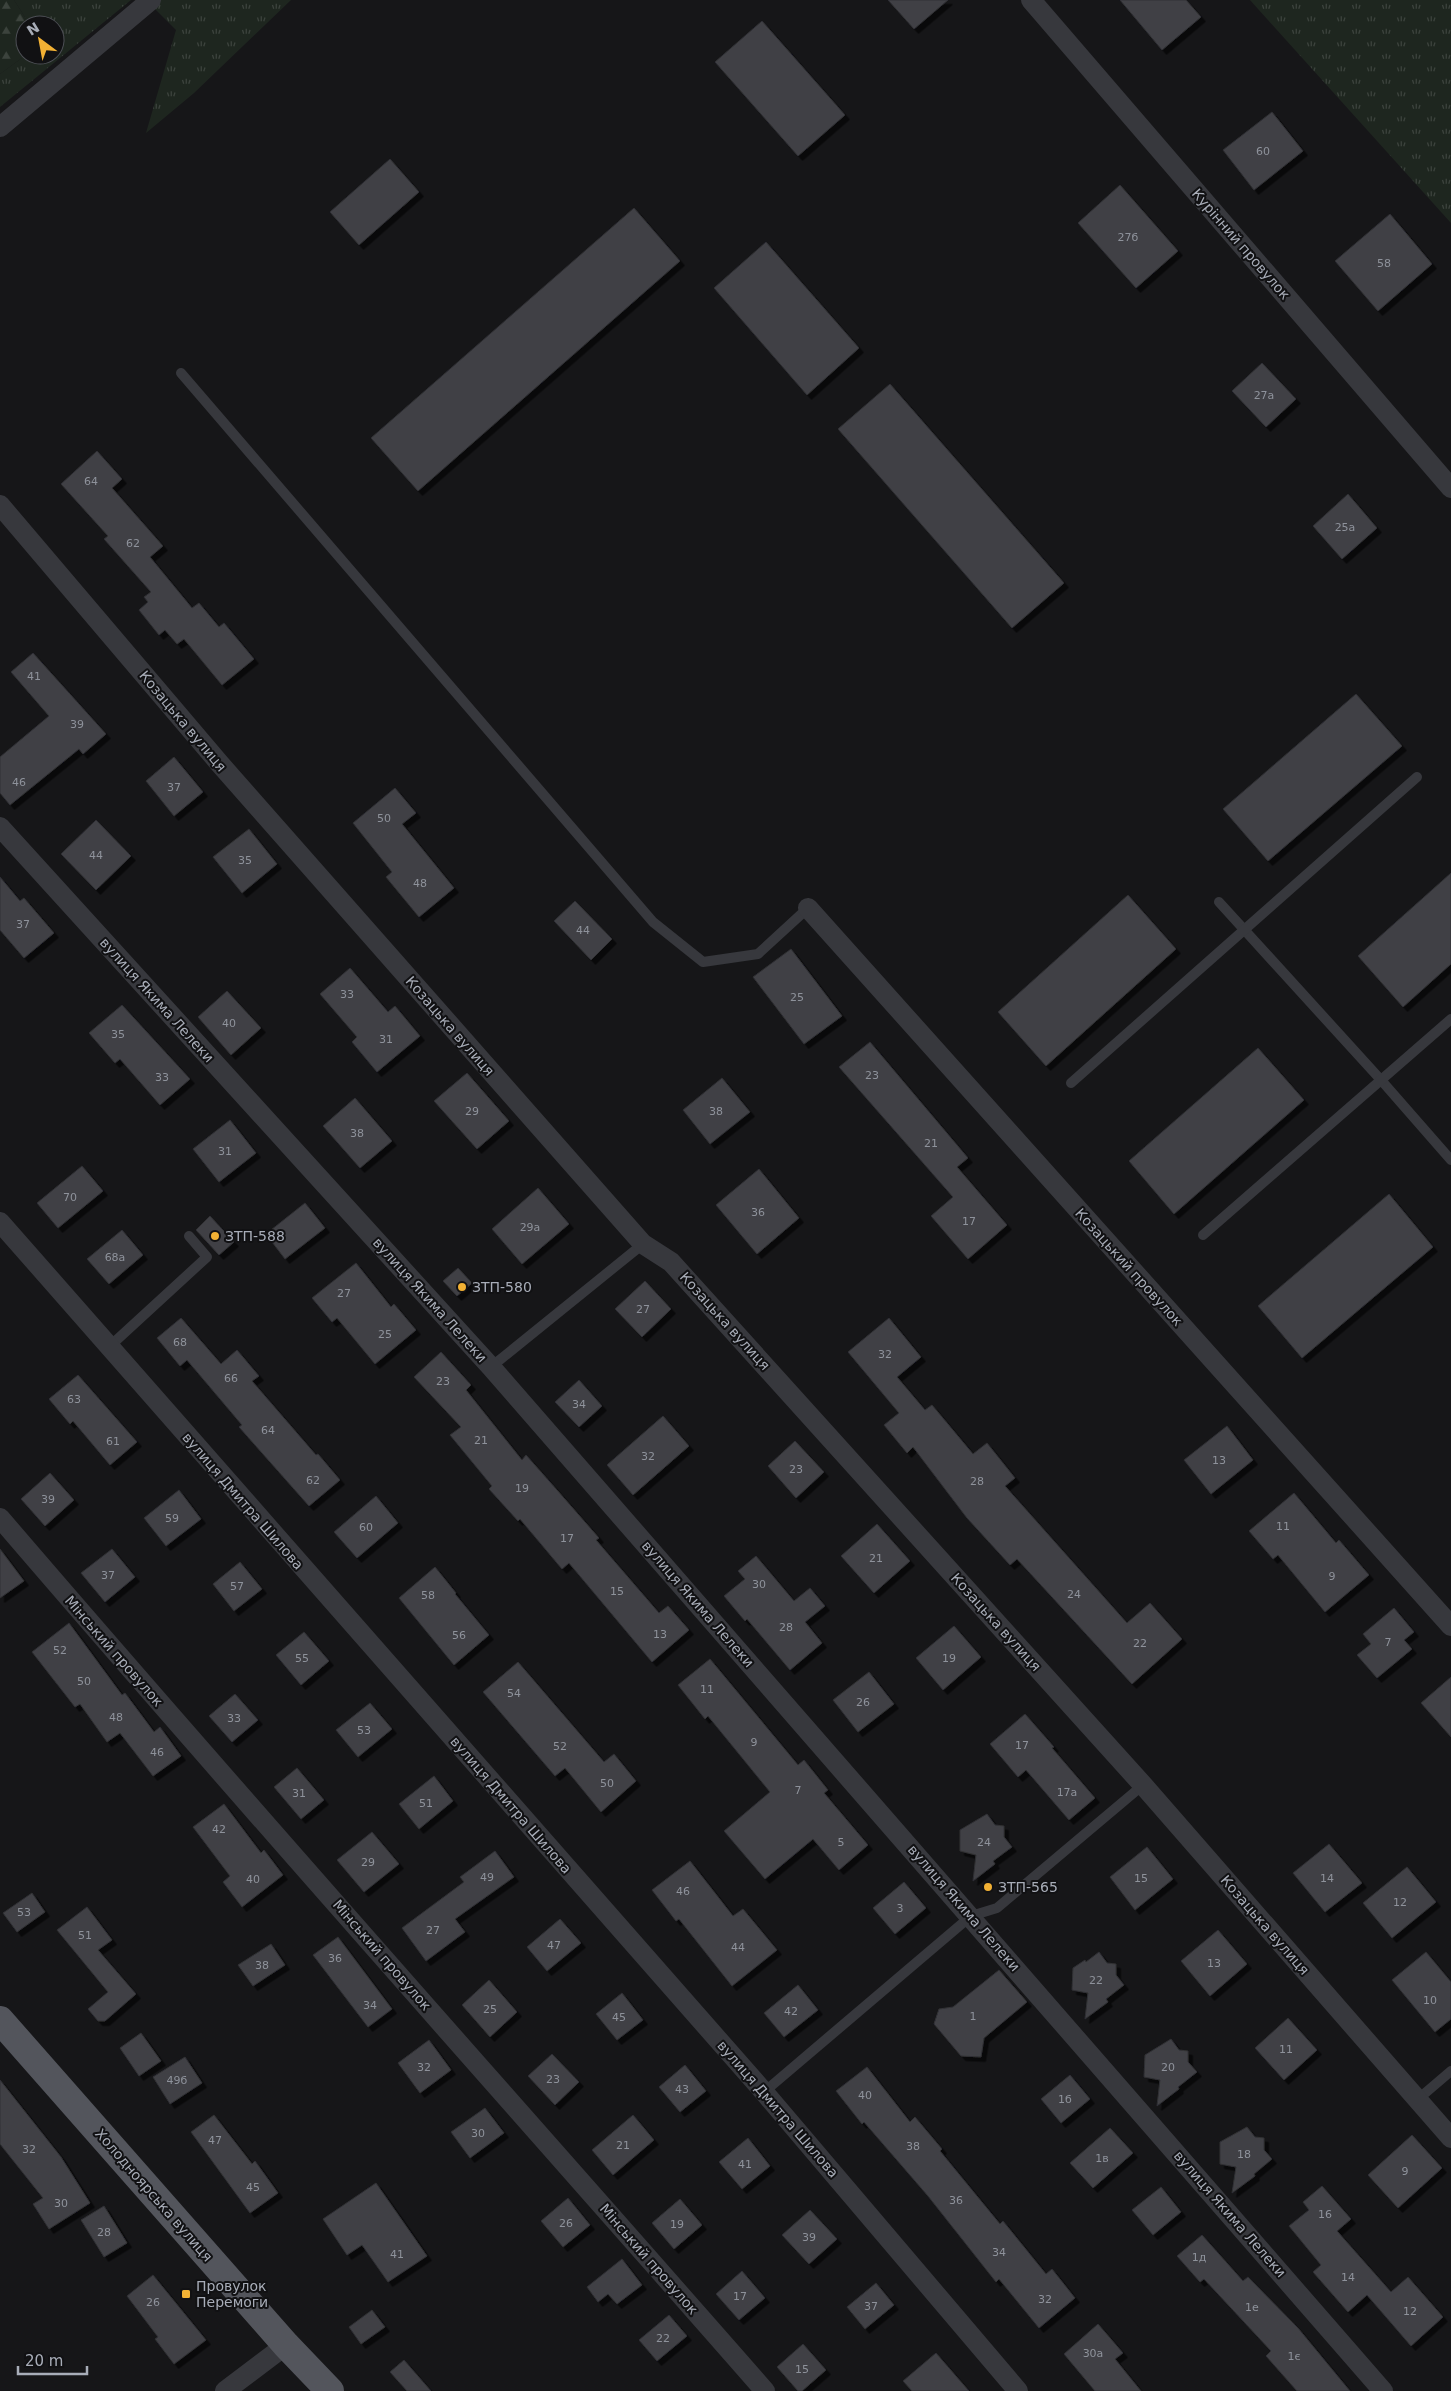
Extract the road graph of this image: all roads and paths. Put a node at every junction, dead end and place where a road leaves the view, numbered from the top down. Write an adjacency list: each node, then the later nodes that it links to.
1 (151, 0): 3 (street)
2 (1031, 0): 5 (street, Курінний провулок)
3 (0, 127)
4 (181, 373): 10 (lane)
5 (1451, 488)
6 (0, 506): 19 (street, Козацька вулиця)
7 (1417, 777): 11 (lane)
8 (0, 827): 21 (street, вулиця Якима Лелеки)
9 (1219, 902): 11 (lane)
10 (808, 908): 23 (street, Козацький провулок)
11 (1245, 930): 13 (lane); 14 (lane)
12 (1451, 1019): 13 (lane)
13 (1381, 1080): 15 (lane); 17 (lane)
14 (1071, 1083)
15 (1451, 1160)
16 (0, 1222): 20 (street, вулиця Дмитра Шилова)
17 (1203, 1235)
18 (189, 1236): 20 (lane)
19 (643, 1244): 21 (lane); 24 (street, Козацька вулиця)
20 (109, 1348): 28 (street, вулиця Дмитра Шилова)
21 (491, 1367): 25 (street, вулиця Якима Лелеки)
22 (0, 1518): 34 (street, Мінський провулок)
23 (1451, 1626)
24 (1143, 1785): 25 (lane); 29 (street, Козацька вулиця)
25 (971, 1916): 28 (lane); 36 (street, вулиця Якима Лелеки)
26 (0, 2020): 31 (main road, Холодноярська вулиця)
27 (1451, 2071): 29 (lane)
28 (764, 2092): 35 (street, вулиця Дмитра Шилова)
29 (1417, 2100): 30 (street, Козацька вулиця)
30 (1451, 2138)
31 (286, 2346): 32 (street); 33 (main road, Холодноярська вулиця)
32 (225, 2391)
33 (330, 2391)
34 (765, 2391)
35 (1018, 2391)
36 (1383, 2391)

